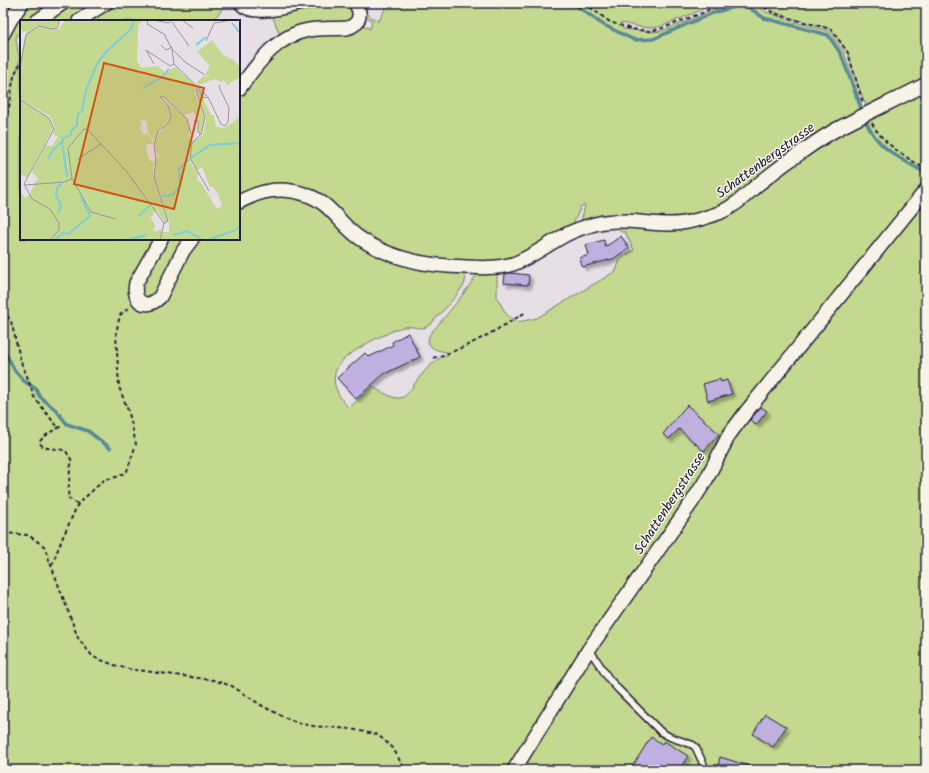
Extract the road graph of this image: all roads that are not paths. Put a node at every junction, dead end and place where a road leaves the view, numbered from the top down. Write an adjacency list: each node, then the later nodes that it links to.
1 (6, 3): 8 (lane)
2 (22, 3): 11 (street)
3 (63, 3): 9 (street)
4 (106, 3): 10 (street)
5 (241, 3): 6 (street)
6 (301, 3)
7 (355, 3): 13 (street)
8 (3, 9)
9 (38, 20)
10 (80, 20)
11 (3, 32)
12 (926, 84): 15 (street, Schattenbergstrasse)
13 (240, 88)
14 (926, 190): 18 (street, Schattenbergstrasse)
15 (240, 202)
16 (160, 240): 17 (street)
17 (191, 240)
18 (590, 649): 19 (street, Schattenbergstrasse); 20 (lane)
19 (514, 770)
20 (706, 770)

